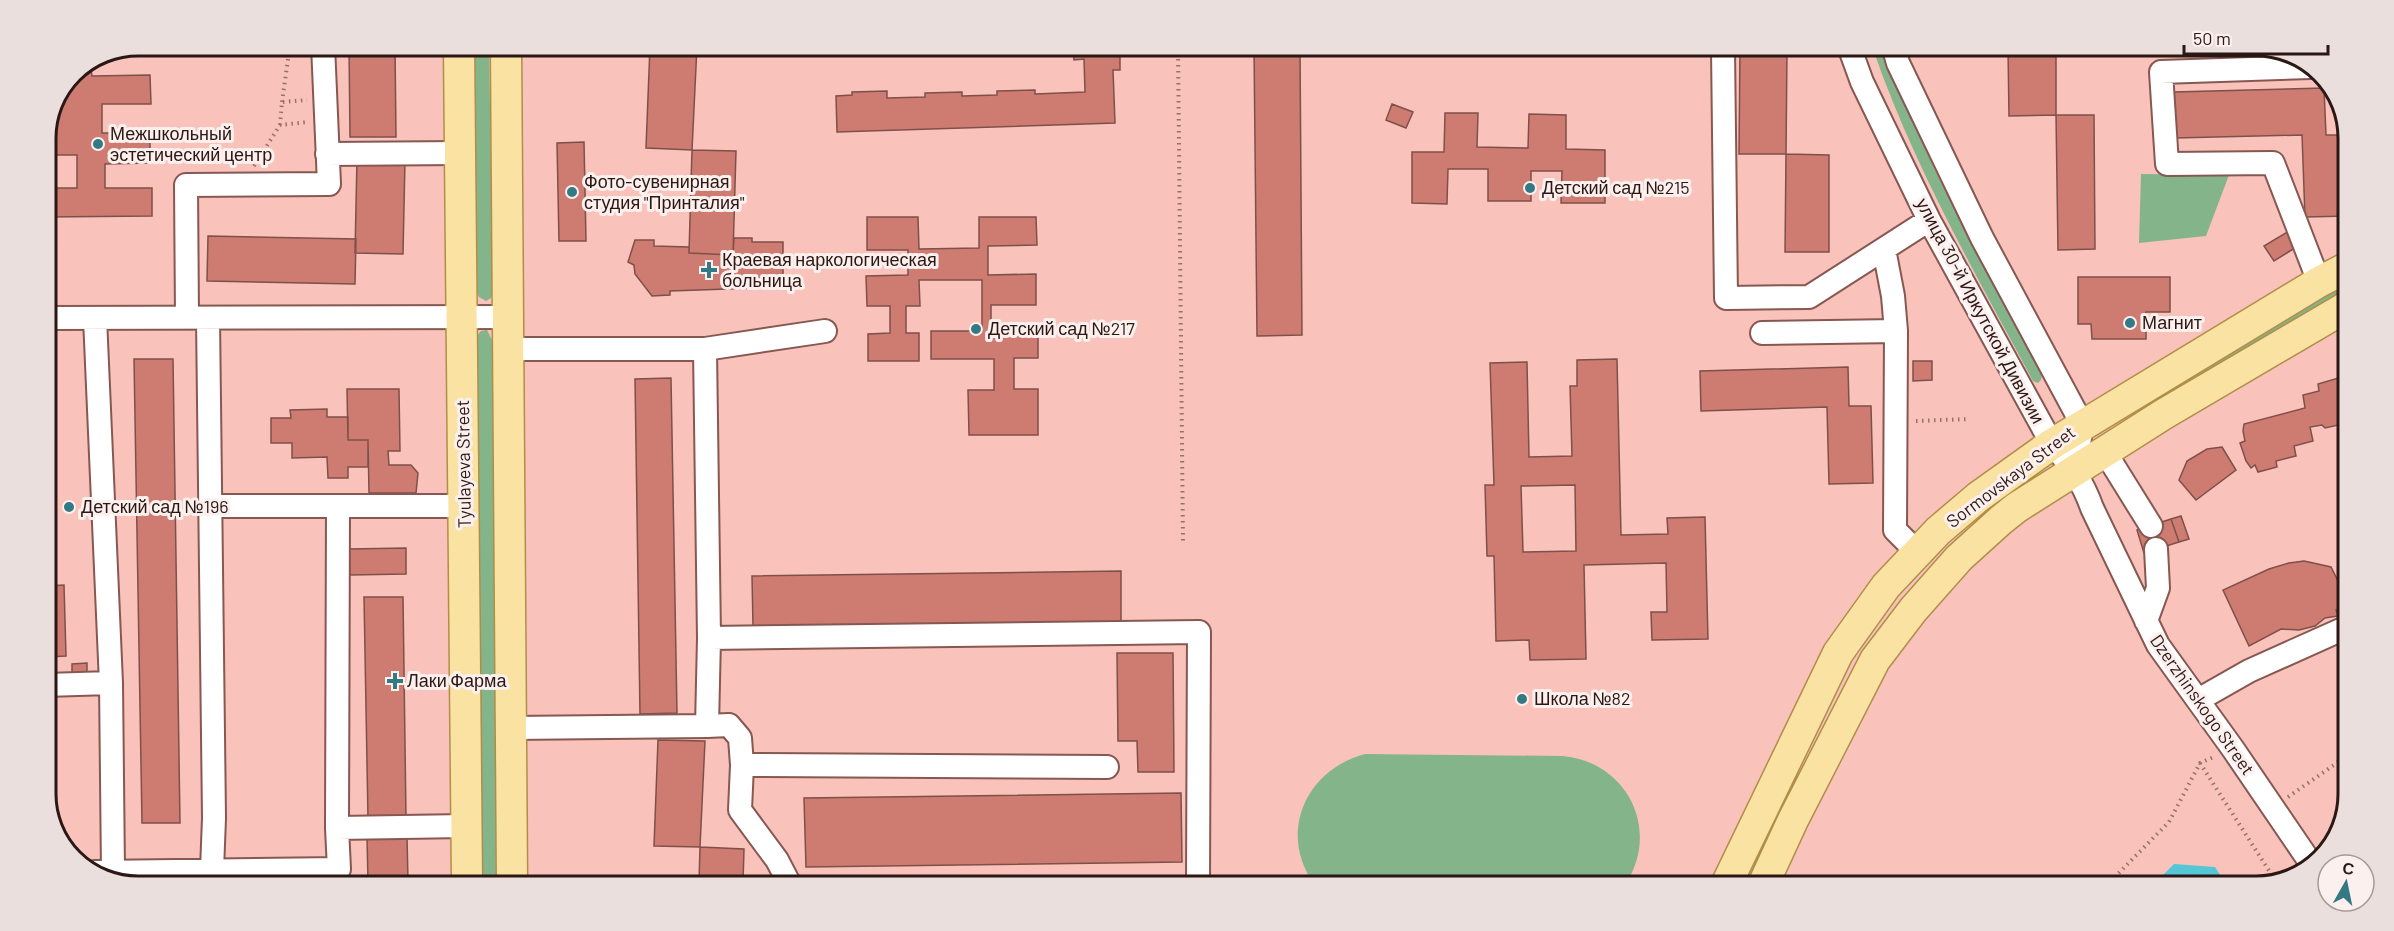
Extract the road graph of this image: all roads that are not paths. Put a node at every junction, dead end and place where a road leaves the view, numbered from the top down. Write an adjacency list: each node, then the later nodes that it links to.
1 (323, 55): 9 (street)
2 (459, 55): 8 (main road, Tyulayeva Street)
3 (506, 55): 16 (main road)
4 (1722, 55): 11 (street)
5 (1852, 55): 10 (street, улица 30-й Иркутской Дивизии)
6 (1896, 55): 25 (street, улица 30-й Иркутской Дивизии)
7 (2299, 67): 13 (street)
8 (461, 153): 9 (street); 15 (main road, Tyulayeva Street)
9 (327, 154): 19 (street)
10 (1929, 220): 11 (street); 26 (street, улица 30-й Иркутской Дивизии)
11 (1884, 249): 21 (street)
12 (2338, 272): 13 (main road, Sormovskaya Street)
13 (2319, 282): 25 (main road, Sormovskaya Street)
14 (2338, 312): 27 (main road, Sormovskaya Street)
15 (462, 317): 16 (street); 19 (street); 30 (main road, Tyulayeva Street)
16 (509, 317): 23 (main road)
17 (55, 318): 18 (street)
18 (95, 318): 19 (street); 38 (street)
19 (197, 318): 29 (street)
20 (825, 331): 24 (street)
21 (1896, 331): 22 (street); 34 (street)
22 (1762, 333)
23 (509, 349): 24 (street); 42 (main road)
24 (705, 349): 37 (street)
25 (2082, 424): 26 (main road, Sormovskaya Street); 28 (street)
26 (2052, 444): 28 (street, улица 30-й Иркутской Дивизии); 34 (main road, Sormovskaya Street)
27 (2105, 452): 28 (main road, Sormovskaya Street); 32 (street)
28 (2075, 471): 35 (street, Dzerzhinskogo Street); 56 (main road, Sormovskaya Street)
29 (209, 506): 31 (street); 49 (street)
30 (465, 506): 31 (street); 45 (main road, Tyulayeva Street)
31 (338, 507): 46 (street)
32 (2151, 526)
33 (2156, 549): 35 (street)
34 (1918, 553): 55 (main road, Sormovskaya Street)
35 (2146, 621): 40 (street, Dzerzhinskogo Street)
36 (2338, 630): 40 (street)
37 (709, 638): 41 (street); 54 (street)
38 (111, 683): 39 (street); 48 (street)
39 (56, 685)
40 (2198, 700): 47 (street, Dzerzhinskogo Street)
41 (707, 726): 42 (street); 43 (street)
42 (511, 728): 52 (main road)
43 (742, 765): 44 (street); 53 (street)
44 (1107, 767)
45 (466, 826): 46 (street); 51 (main road, Tyulayeva Street)
46 (337, 828): 49 (street)
47 (2307, 858)
48 (104, 868)
49 (212, 870): 50 (street)
50 (114, 872)
51 (467, 876)
52 (512, 876)
53 (785, 876)
54 (1198, 876)
55 (1730, 876)
56 (1767, 876)

